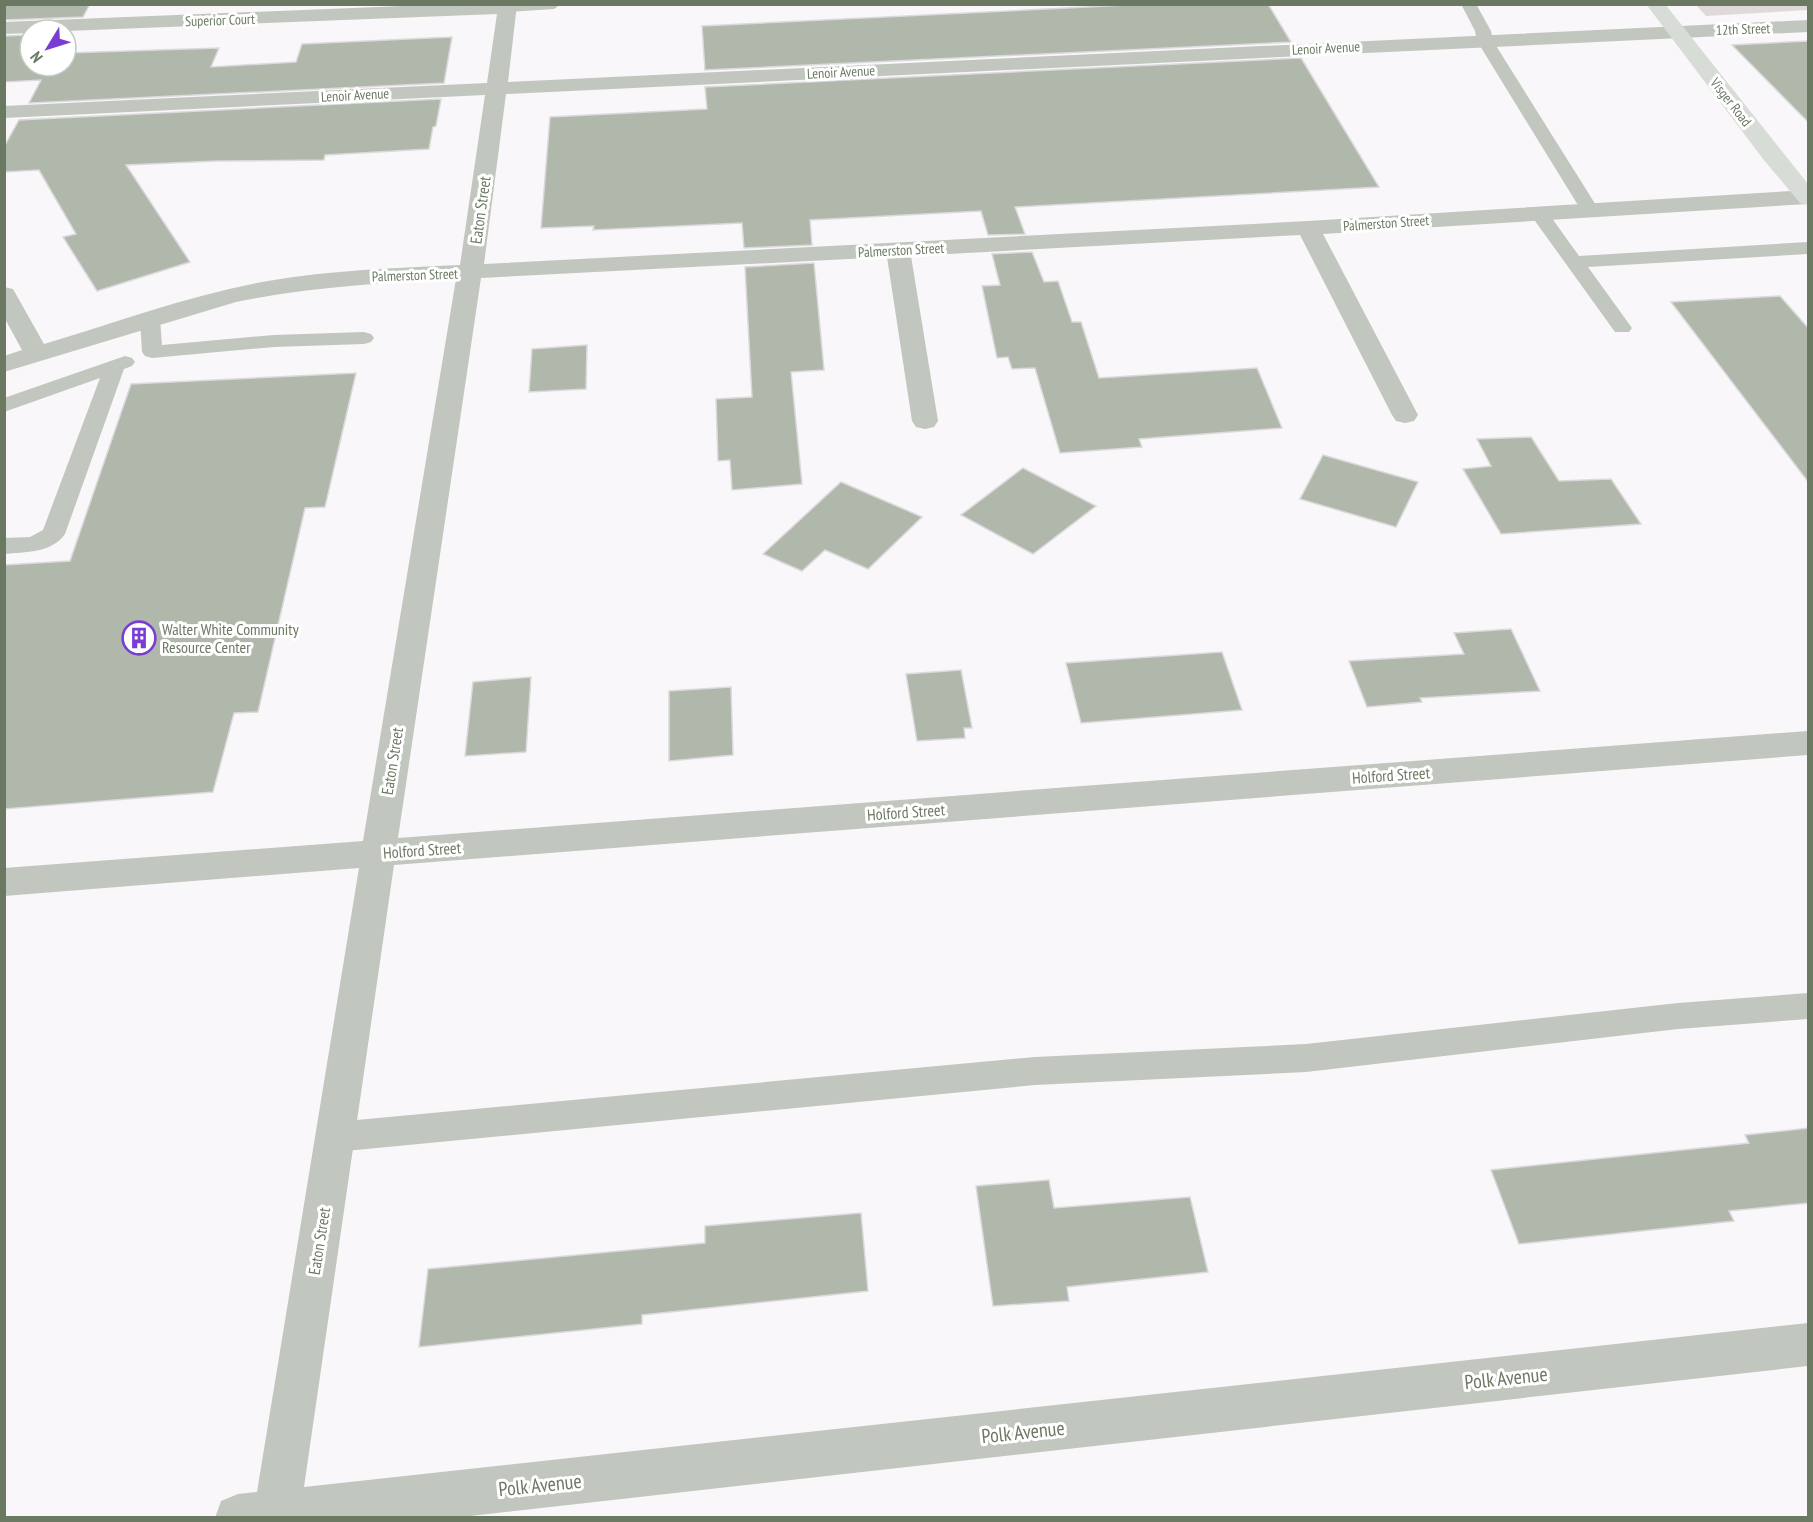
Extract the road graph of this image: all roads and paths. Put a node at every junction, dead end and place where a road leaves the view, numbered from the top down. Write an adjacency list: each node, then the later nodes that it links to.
1 (554, 4): 4 (lane)
2 (1468, 4): 8 (lane)
3 (1655, 4): 7 (street, Visger Road)
4 (508, 6): 6 (street, Superior Court); 9 (street, Eaton Street)
5 (1809, 26): 7 (street, 12th Street)
6 (4, 28)
7 (1677, 32): 8 (street, Lenoir Avenue); 11 (street, Visger Road)
8 (1485, 41): 9 (street, Lenoir Avenue); 12 (lane)
9 (497, 88): 10 (street, Lenoir Avenue); 18 (street, Eaton Street)
10 (4, 112)
11 (1808, 197): 12 (street, Palmerston Street)
12 (1590, 210): 13 (street, Palmerston Street)
13 (1539, 214): 14 (street, Palmerston Street); 17 (lane)
14 (1308, 228): 16 (street, Palmerston Street); 28 (street)
15 (1809, 248): 17 (lane)
16 (898, 250): 18 (street, Palmerston Street); 29 (street)
17 (1574, 262): 21 (lane)
18 (470, 273): 20 (street, Palmerston Street); 32 (street, Eaton Street)
19 (4, 294): 24 (street)
20 (150, 320): 23 (lane); 24 (street, Palmerston Street)
21 (1622, 328)
22 (364, 338): 23 (lane)
23 (152, 352): 26 (lane)
24 (38, 354): 25 (street, Palmerston Street)
25 (4, 364)
26 (115, 366): 27 (lane); 30 (lane)
27 (4, 406)
28 (1405, 415)
29 (925, 421)
30 (4, 546)
31 (1809, 743): 32 (street, Holford Street)
32 (378, 853): 33 (street, Holford Street); 35 (street, Eaton Street)
33 (4, 882)
34 (1809, 1006): 35 (lane)
35 (335, 1137): 37 (street, Eaton Street)
36 (1809, 1345): 37 (street, Polk Avenue)
37 (264, 1516)

